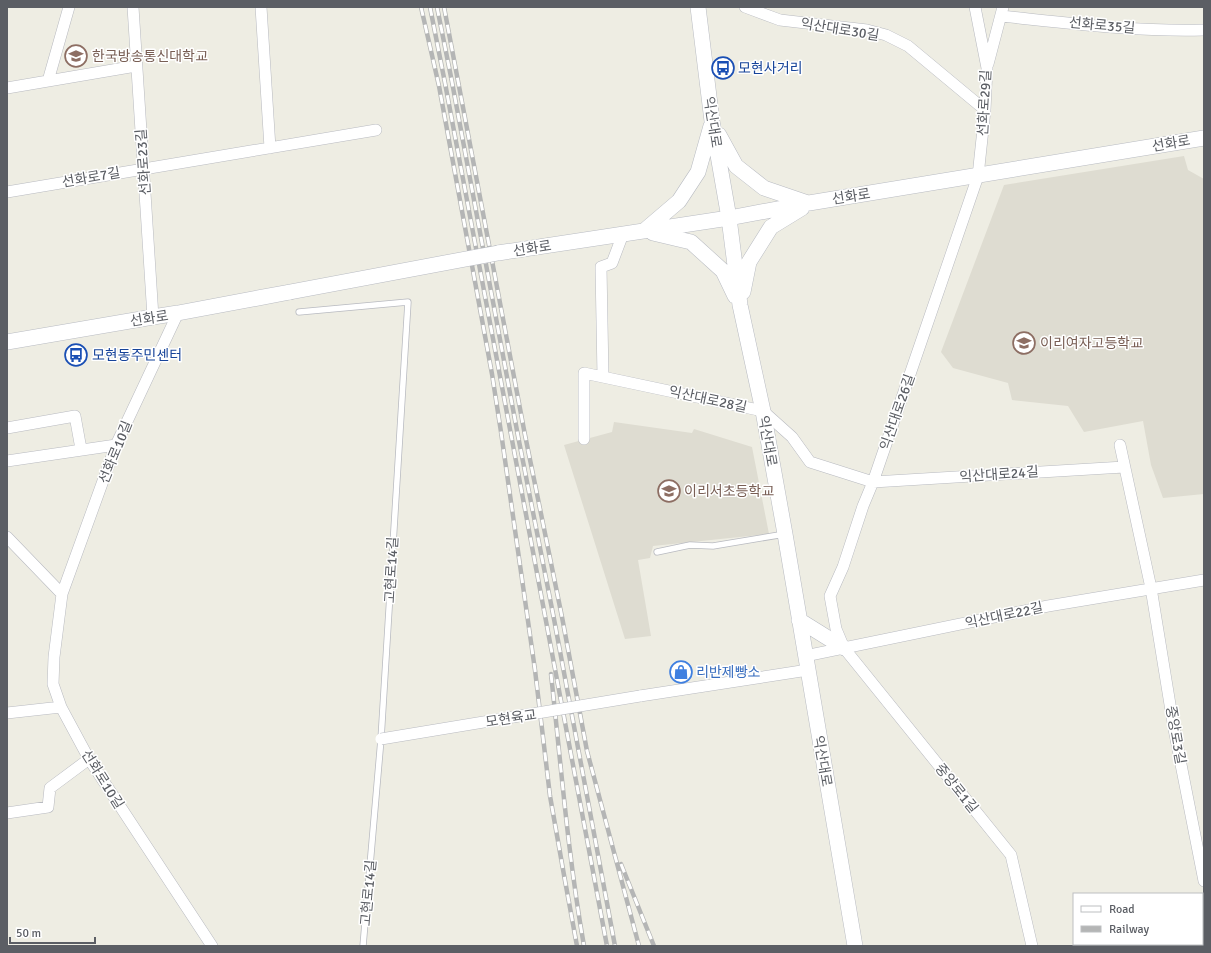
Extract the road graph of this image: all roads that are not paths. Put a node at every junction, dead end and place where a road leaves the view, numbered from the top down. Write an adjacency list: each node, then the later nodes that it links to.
1 (69, 7): 11 (street)
2 (133, 7): 9 (street, 선화로23길)
3 (261, 7): 17 (street)
4 (698, 7): 14 (main road, 익산대로)
5 (745, 7): 13 (street, 익산대로30길)
6 (975, 7): 10 (street, 선화로29길)
7 (1002, 12): 8 (street, 선화로35길); 10 (street)
8 (1204, 30)
9 (136, 66): 11 (street); 18 (street, 선화로23길)
10 (987, 68): 13 (street, 선화로29길)
11 (48, 81): 12 (street)
12 (7, 88)
13 (985, 110): 19 (street, 선화로29길)
14 (712, 121): 21 (main road); 22 (main road, 익산대로); 23 (main road)
15 (376, 130): 17 (street, 선화로7길)
16 (1204, 138): 19 (main road, 선화로)
17 (270, 148): 18 (street, 선화로7길)
18 (143, 168): 20 (street, 선화로7길); 28 (street, 선화로23길)
19 (978, 176): 21 (main road, 선화로); 39 (street, 익산대로26길)
20 (7, 192)
21 (809, 203): 22 (main road, 선화로); 25 (main road)
22 (729, 218): 23 (main road, 선화로); 25 (main road, 익산대로)
23 (644, 231): 24 (main road, 선화로); 25 (main road)
24 (623, 234): 27 (main road, 선화로, bridge); 30 (street)
25 (740, 305): 31 (main road, 익산대로)
26 (299, 312): 51 (lane, 고현로14길)
27 (178, 313): 28 (main road, 선화로); 34 (street, 선화로10길)
28 (153, 317): 29 (main road, 선화로)
29 (7, 342)
30 (603, 377): 31 (street, 익산대로28길); 33 (street, 익산대로28길)
31 (763, 411): 39 (street, 익산대로28길); 40 (main road, 익산대로)
32 (7, 428): 36 (street)
33 (584, 439)
34 (116, 445): 36 (street); 45 (street, 선화로10길)
35 (1120, 445): 38 (street)
36 (81, 449): 37 (street)
37 (7, 461)
38 (1124, 467): 39 (street, 익산대로24길); 44 (street)
39 (873, 482): 47 (street, 익산대로26길)
40 (785, 534): 42 (lane); 46 (main road, 익산대로)
41 (7, 537): 45 (street)
42 (657, 552)
43 (1204, 580): 44 (street, 익산대로22길)
44 (1151, 588): 47 (street, 익산대로22길); 54 (street, 중앙로3길)
45 (62, 594): 49 (street, 선화로10길)
46 (799, 620): 47 (main road); 48 (main road, 익산대로)
47 (844, 648): 48 (street, 익산대로22길); 58 (street, 중앙로1길)
48 (806, 663): 51 (street, 모현육교, bridge); 57 (main road, 익산대로)
49 (61, 707): 50 (street); 52 (street, 선화로10길)
50 (7, 713)
51 (381, 739): 56 (lane, 고현로14길)
52 (89, 759): 53 (street); 55 (street, 선화로10길)
53 (7, 813)
54 (1204, 881)
55 (212, 946)
56 (363, 946)
57 (856, 946)
58 (1032, 946)

